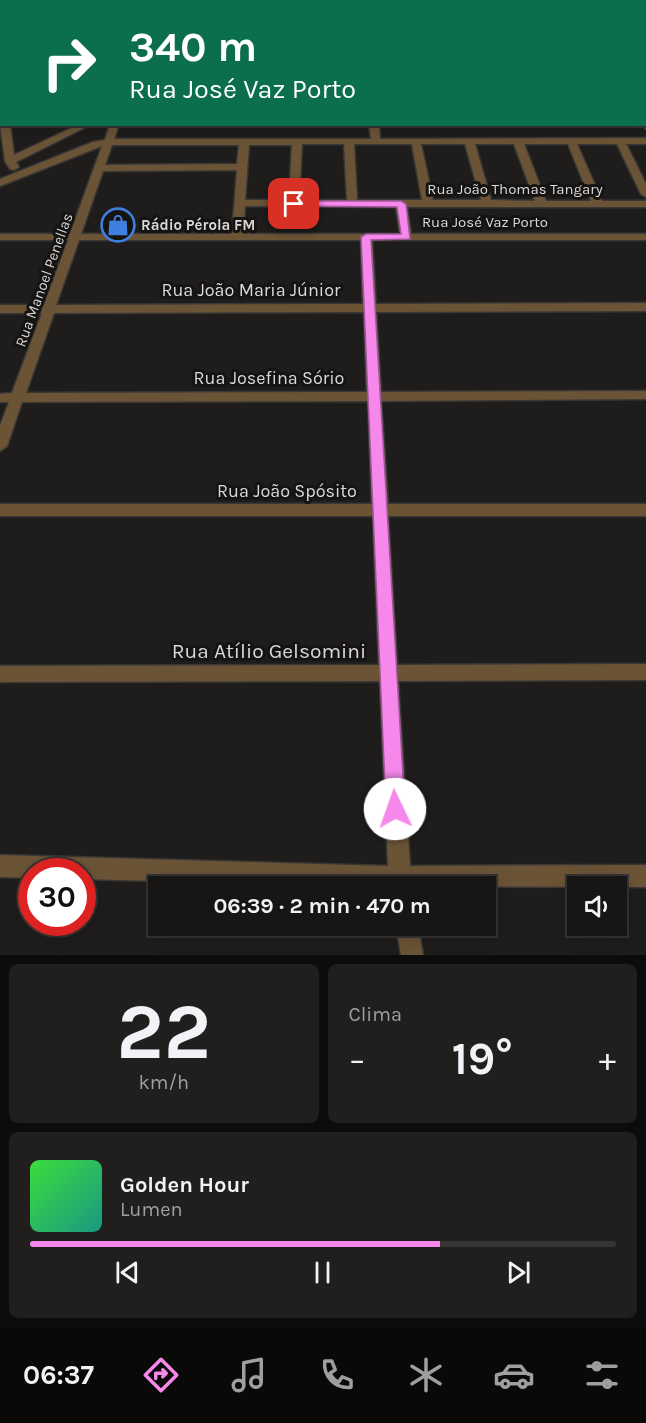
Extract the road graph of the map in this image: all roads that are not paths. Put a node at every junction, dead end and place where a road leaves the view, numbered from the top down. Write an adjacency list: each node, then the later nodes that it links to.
1 (5, 126): 16 (street)
2 (84, 126): 16 (street)
3 (114, 126): 13 (street, Rua Manoel Penellas)
4 (374, 126): 6 (street)
5 (349, 141): 6 (street); 15 (street); 24 (street)
6 (376, 141): 7 (street)
7 (416, 141): 8 (street); 26 (street)
8 (469, 141): 9 (street); 27 (street)
9 (518, 141): 10 (street); 28 (street)
10 (571, 141): 11 (street); 29 (street)
11 (620, 141): 12 (street); 21 (street)
12 (646, 141)
13 (109, 142): 14 (street); 18 (street, Rua Manoel Penellas); 19 (street)
14 (244, 142): 15 (street); 17 (street)
15 (297, 142): 23 (street)
16 (10, 161): 19 (street)
17 (243, 166): 18 (street); 22 (street)
18 (100, 168): 32 (street, Rua Manoel Penellas)
19 (18, 175): 20 (street)
20 (0, 183)
21 (646, 194)
22 (240, 203): 23 (street, Rua João Thomas Tangary); 33 (street)
23 (294, 204): 24 (street, Rua João Thomas Tangary)
24 (352, 204): 25 (street, Rua João Thomas Tangary)
25 (401, 204): 26 (street, Rua João Thomas Tangary); 35 (street)
26 (428, 204): 27 (street, Rua João Thomas Tangary)
27 (487, 204): 28 (street, Rua João Thomas Tangary)
28 (542, 204): 29 (street, Rua João Thomas Tangary)
29 (598, 204): 30 (street, Rua João Thomas Tangary)
30 (646, 204)
31 (0, 237): 32 (street, Rua José Vaz Porto)
32 (75, 237): 33 (street, Rua José Vaz Porto); 40 (street, Rua Manoel Penellas)
33 (237, 237): 34 (street, Rua José Vaz Porto)
34 (366, 237): 35 (street, Rua José Vaz Porto); 38 (street)
35 (406, 237): 36 (street, Rua José Vaz Porto)
36 (646, 237)
37 (646, 307): 38 (street, Rua João Maria Júnior)
38 (370, 308): 40 (street, Rua João Maria Júnior); 42 (street)
39 (0, 309): 40 (street, Rua João Maria Júnior)
40 (49, 309): 44 (street, Rua Manoel Penellas)
41 (646, 395): 42 (street, Rua Josefina Sório)
42 (374, 396): 44 (street, Rua Josefina Sório); 47 (street)
43 (0, 398): 44 (street, Rua Josefina Sório)
44 (17, 398): 45 (street, Rua Manoel Penellas)
45 (0, 446)
46 (0, 510): 47 (street, Rua João Spósito)
47 (380, 510): 48 (street, Rua João Spósito); 50 (street)
48 (646, 510)
49 (646, 672): 50 (street, Rua Atílio Gelsomini)
50 (388, 673): 51 (street, Rua Atílio Gelsomini); 54 (street)
51 (0, 674)
52 (0, 866): 53 (street)
53 (267, 876)
54 (400, 876)
55 (646, 876): 56 (street)
56 (496, 879)
57 (408, 936): 58 (street)
58 (411, 955)

